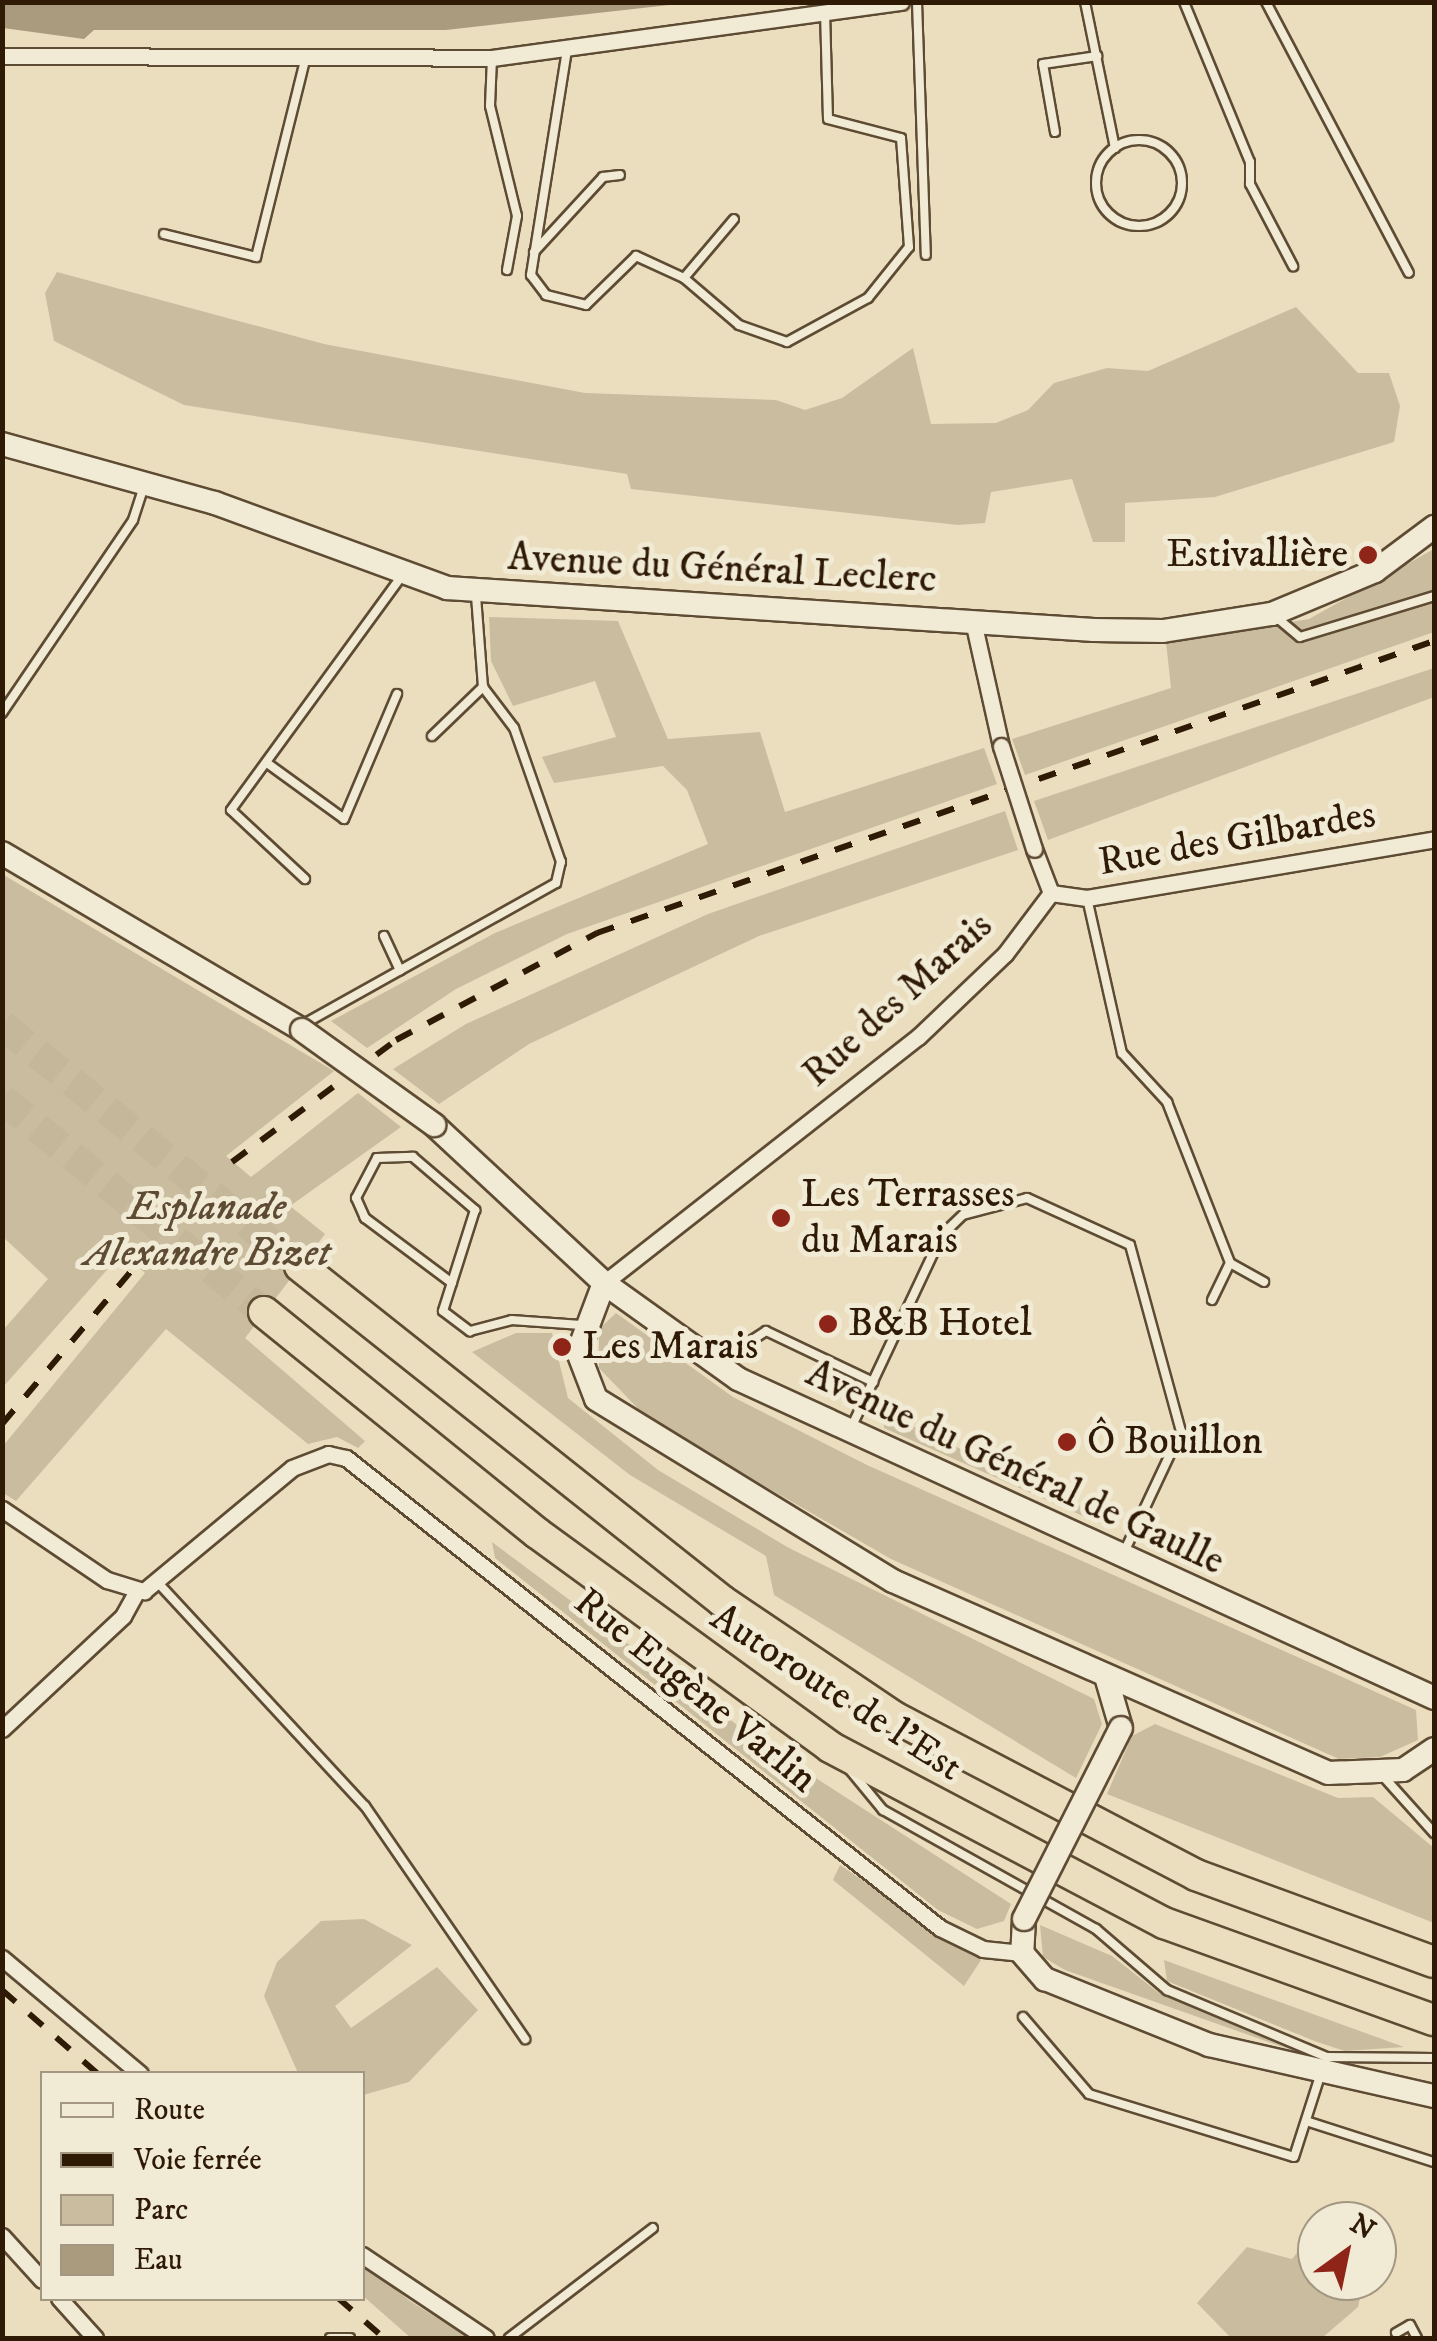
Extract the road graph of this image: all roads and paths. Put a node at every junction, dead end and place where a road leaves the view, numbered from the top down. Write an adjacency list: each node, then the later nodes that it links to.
1 (901, 2): 6 (street)
2 (917, 2): 18 (lane)
3 (1086, 2): 9 (lane)
4 (1184, 2): 19 (lane)
5 (1266, 2): 21 (lane)
6 (825, 10): 7 (street); 22 (lane)
7 (568, 48): 10 (street); 17 (lane)
8 (2, 56): 11 (street)
9 (1097, 56): 12 (lane); 13 (lane)
10 (492, 58): 11 (street); 20 (lane)
11 (305, 60): 16 (lane)
12 (1055, 132)
13 (1115, 148): 13 (lane)
14 (620, 175): 17 (lane)
15 (734, 220): 22 (lane)
16 (164, 234)
17 (534, 252): 22 (lane)
18 (926, 255)
19 (1293, 266)
20 (507, 270)
21 (1409, 272)
22 (684, 278)
23 (2, 444): 24 (main road, Avenue du Général Leclerc)
24 (145, 484): 26 (main road, Avenue du Général Leclerc); 33 (lane)
25 (1434, 527): 29 (main road, Avenue du Général Leclerc)
26 (402, 574): 27 (main road, Avenue du Général Leclerc); 35 (lane)
27 (476, 592): 30 (main road, Avenue du Général Leclerc); 31 (lane)
28 (1434, 596): 29 (lane)
29 (1272, 614): 30 (main road, Avenue du Général Leclerc)
30 (972, 622): 39 (street, bridge)
31 (483, 687): 34 (lane); 42 (lane)
32 (397, 694): 35 (lane)
33 (2, 713)
34 (432, 736)
35 (267, 763): 38 (lane)
36 (1434, 839): 40 (street, Rue des Gilbardes)
37 (2, 852): 43 (main road, Avenue du Général de Gaulle)
38 (306, 878)
39 (1051, 893): 40 (street, Rue des Gilbardes); 48 (street, Rue des Marais)
40 (1087, 898): 44 (lane)
41 (384, 936): 42 (lane)
42 (400, 970): 43 (lane)
43 (300, 1029): 48 (main road, Avenue du Général de Gaulle, bridge)
44 (1230, 1263): 47 (lane); 49 (lane)
45 (300, 1266): 70 (highway, Autoroute de l’Est)
46 (452, 1282): 46 (lane); 51 (lane)
47 (1264, 1282)
48 (604, 1283): 51 (main road); 52 (main road, Avenue du Général de Gaulle)
49 (1212, 1300)
50 (264, 1312): 64 (highway, Autoroute de l’Est)
51 (581, 1325): 59 (main road)
52 (716, 1364): 53 (lane); 54 (main road, Avenue du Général de Gaulle)
53 (873, 1382): 54 (lane); 56 (lane)
54 (849, 1433): 56 (main road, Avenue du Général de Gaulle)
55 (2, 1509): 58 (street)
56 (1121, 1559): 60 (main road, Avenue du Général de Gaulle)
57 (160, 1585): 58 (street, Rue Eugène Varlin); 68 (street, Rue Eugène Varlin); 73 (lane)
58 (137, 1591): 63 (street)
59 (1107, 1680): 61 (main road); 62 (main road)
60 (1434, 1698)
61 (1162, 1701): 62 (main road); 66 (main road)
62 (1121, 1728): 68 (main road, bridge)
63 (2, 1729)
64 (830, 1747): 72 (highway, Autoroute de l’Est); 75 (lane)
65 (1434, 1749): 66 (main road)
66 (1382, 1775): 67 (lane)
67 (1434, 1833)
68 (1022, 1953): 75 (main road, Rue Eugène Varlin)
69 (2, 1958): 76 (street)
70 (1434, 1962)
71 (1023, 2017): 78 (lane)
72 (1434, 2020)
73 (525, 2039)
74 (1434, 2058): 75 (lane)
75 (1323, 2066): 77 (main road, Rue Eugène Varlin); 78 (lane)
76 (136, 2071)
77 (1434, 2096)
78 (1306, 2121): 79 (lane)
79 (1434, 2162)
80 (653, 2228): 90 (lane)
81 (2, 2236): 83 (street)
82 (365, 2257): 89 (street)
83 (40, 2278)
84 (62, 2301): 86 (street)
85 (1396, 2332): 91 (lane)
86 (95, 2338)
87 (330, 2338): 88 (lane)
88 (350, 2338)
89 (486, 2338)
90 (509, 2338)
91 (1417, 2338)

